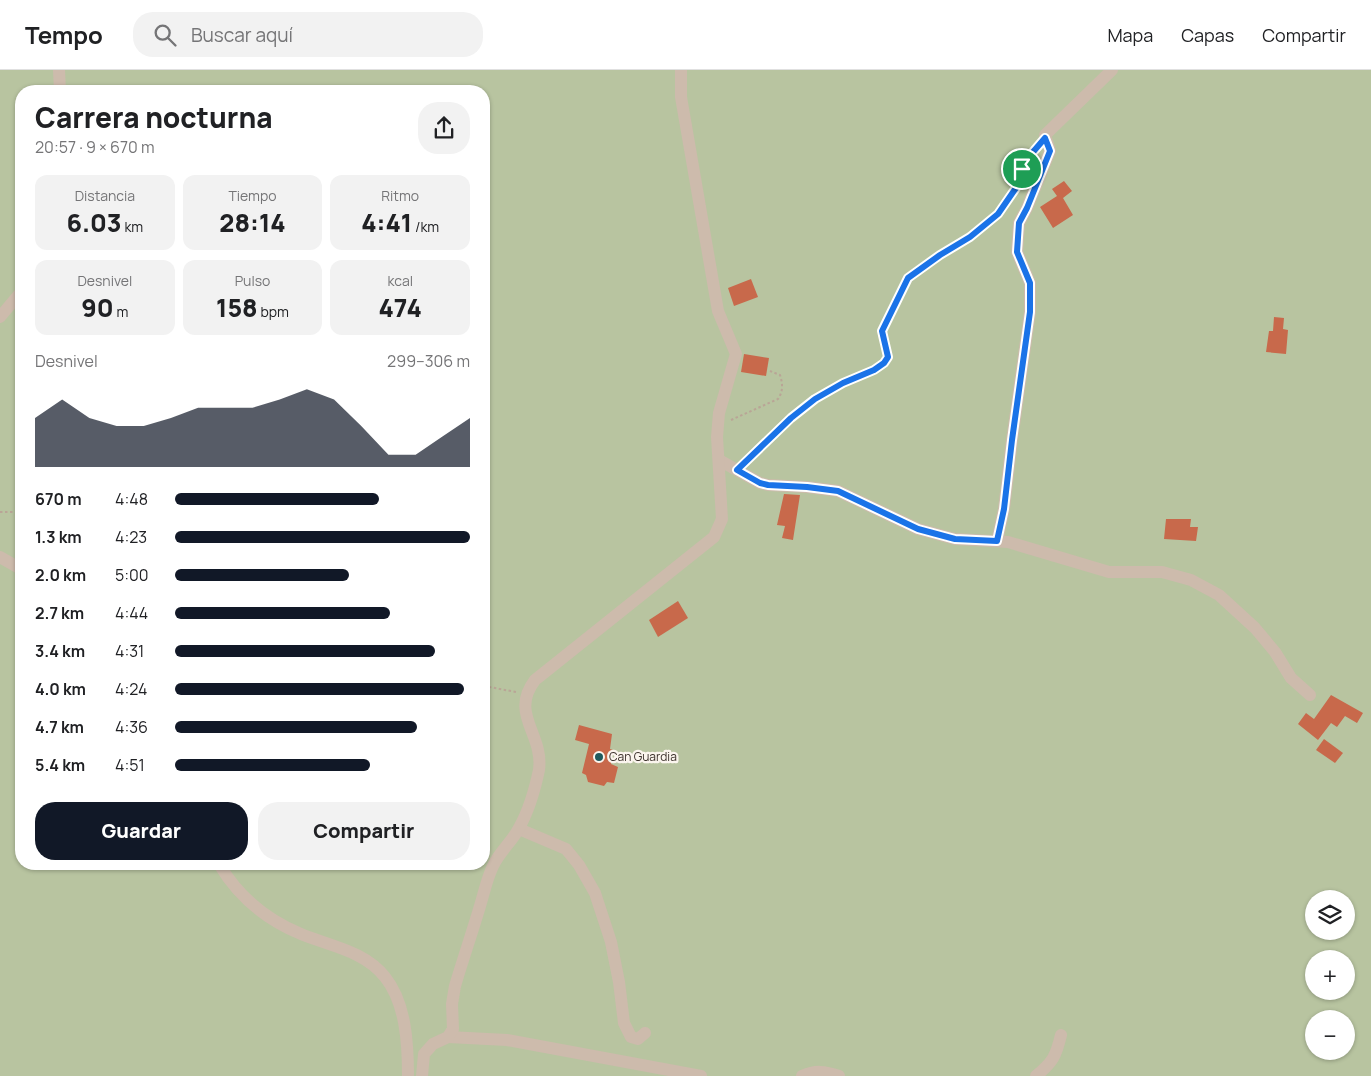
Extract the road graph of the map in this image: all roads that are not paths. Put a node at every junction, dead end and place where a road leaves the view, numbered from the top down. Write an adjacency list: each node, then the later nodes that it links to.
1 (58, 70): 4 (street)
2 (681, 70): 7 (street)
3 (1112, 70): 8 (street)
4 (59, 85)
5 (15, 298): 6 (street)
6 (2, 312)
7 (719, 460): 8 (street); 12 (street)
8 (997, 541): 11 (street)
9 (0, 557): 10 (street)
10 (15, 566)
11 (1310, 695)
12 (519, 829): 14 (street); 16 (street)
13 (222, 870): 17 (street)
14 (645, 1033)
15 (1061, 1035): 22 (street)
16 (448, 1037): 18 (street); 19 (street)
17 (408, 1076)
18 (422, 1076)
19 (701, 1076)
20 (802, 1076): 21 (street)
21 (839, 1076)
22 (1036, 1076)

